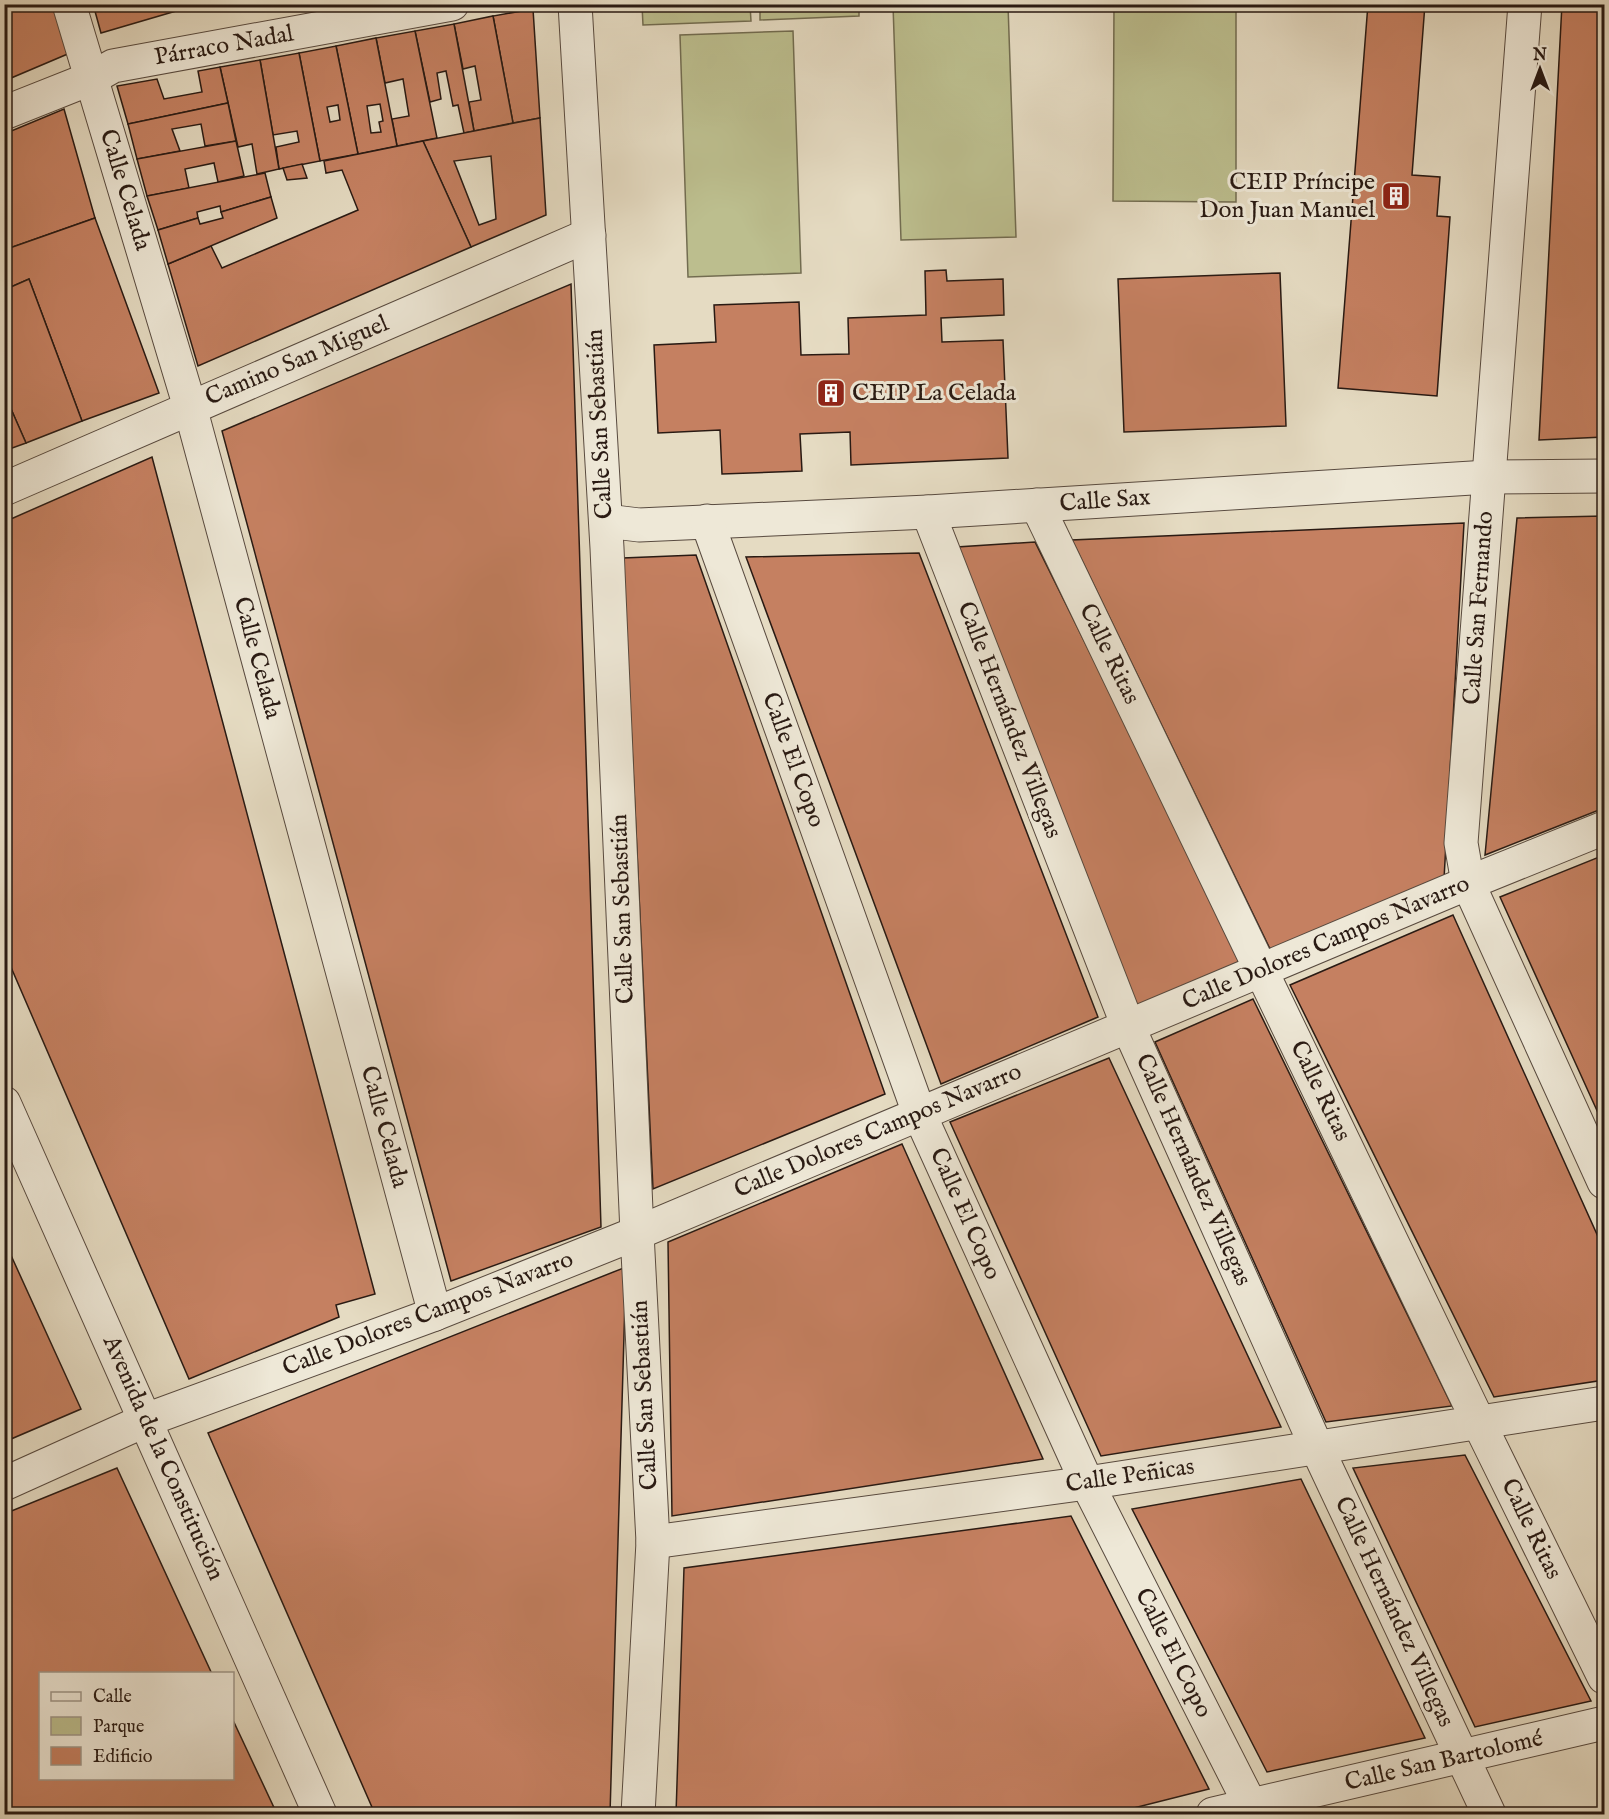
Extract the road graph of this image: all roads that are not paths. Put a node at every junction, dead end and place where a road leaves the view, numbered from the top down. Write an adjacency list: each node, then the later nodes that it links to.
1 (69, 4): 5 (street, Calle Celada)
2 (452, 4): 5 (street, Párraco Nadal)
3 (575, 4): 7 (street, Calle San Sebastián)
4 (1525, 4): 10 (street, Calle San Fernando)
5 (92, 78): 6 (street, Párraco Nadal); 8 (street, Calle Celada)
6 (4, 113)
7 (589, 236): 8 (street, Camino San Miguel); 14 (street, Calle San Sebastián)
8 (190, 407): 11 (street, Camino San Miguel); 24 (street, Calle Celada)
9 (1605, 476): 10 (street, Calle Sax)
10 (1488, 477): 12 (street, Calle Sax); 17 (street, Calle San Fernando)
11 (4, 489)
12 (1037, 505): 13 (street, Calle Sax); 18 (street, Calle Ritas)
13 (928, 512): 15 (street, Calle Sax); 19 (street, Calle Hernández Villegas)
14 (606, 521): 15 (street, Calle Sax); 23 (street, Calle San Sebastián)
15 (707, 521): 21 (street, Calle El Copo)
16 (1605, 828): 17 (street, Calle Dolores Campos Navarro)
17 (1468, 883): 18 (street, Calle Dolores Campos Navarro); 22 (street, Calle San Fernando)
18 (1262, 969): 19 (street, Calle Dolores Campos Navarro); 27 (street, Calle Ritas)
19 (1128, 1026): 21 (street, Calle Dolores Campos Navarro); 28 (street, Calle Hernández Villegas)
20 (4, 1103): 26 (street, Avenida de la Constitución)
21 (919, 1113): 23 (street, Calle Dolores Campos Navarro); 29 (street, Calle El Copo)
22 (1605, 1182)
23 (637, 1233): 24 (street, Calle Dolores Campos Navarro); 31 (street, Calle San Sebastián)
24 (435, 1314): 26 (street, Calle Dolores Campos Navarro)
25 (1605, 1403): 27 (street, Calle Peñicas)
26 (146, 1420): 30 (street, Calle Dolores Campos Navarro); 36 (street, Avenida de la Constitución)
27 (1479, 1423): 28 (street, Calle Peñicas); 32 (street, Calle Ritas)
28 (1317, 1448): 29 (street, Calle Peñicas); 34 (street, Calle Hernández Villegas)
29 (1087, 1483): 31 (street, Calle Peñicas); 35 (street, Calle El Copo)
30 (4, 1484)
31 (653, 1542): 37 (street, Calle San Sebastián)
32 (1605, 1677)
33 (1605, 1723): 34 (street, Calle San Bartolomé)
34 (1462, 1757): 35 (street, Calle San Bartolomé); 39 (street, Calle Hernández Villegas)
35 (1253, 1810): 38 (street, Calle San Bartolomé)
36 (320, 1815)
37 (638, 1815)
38 (1214, 1815)
39 (1489, 1815)

